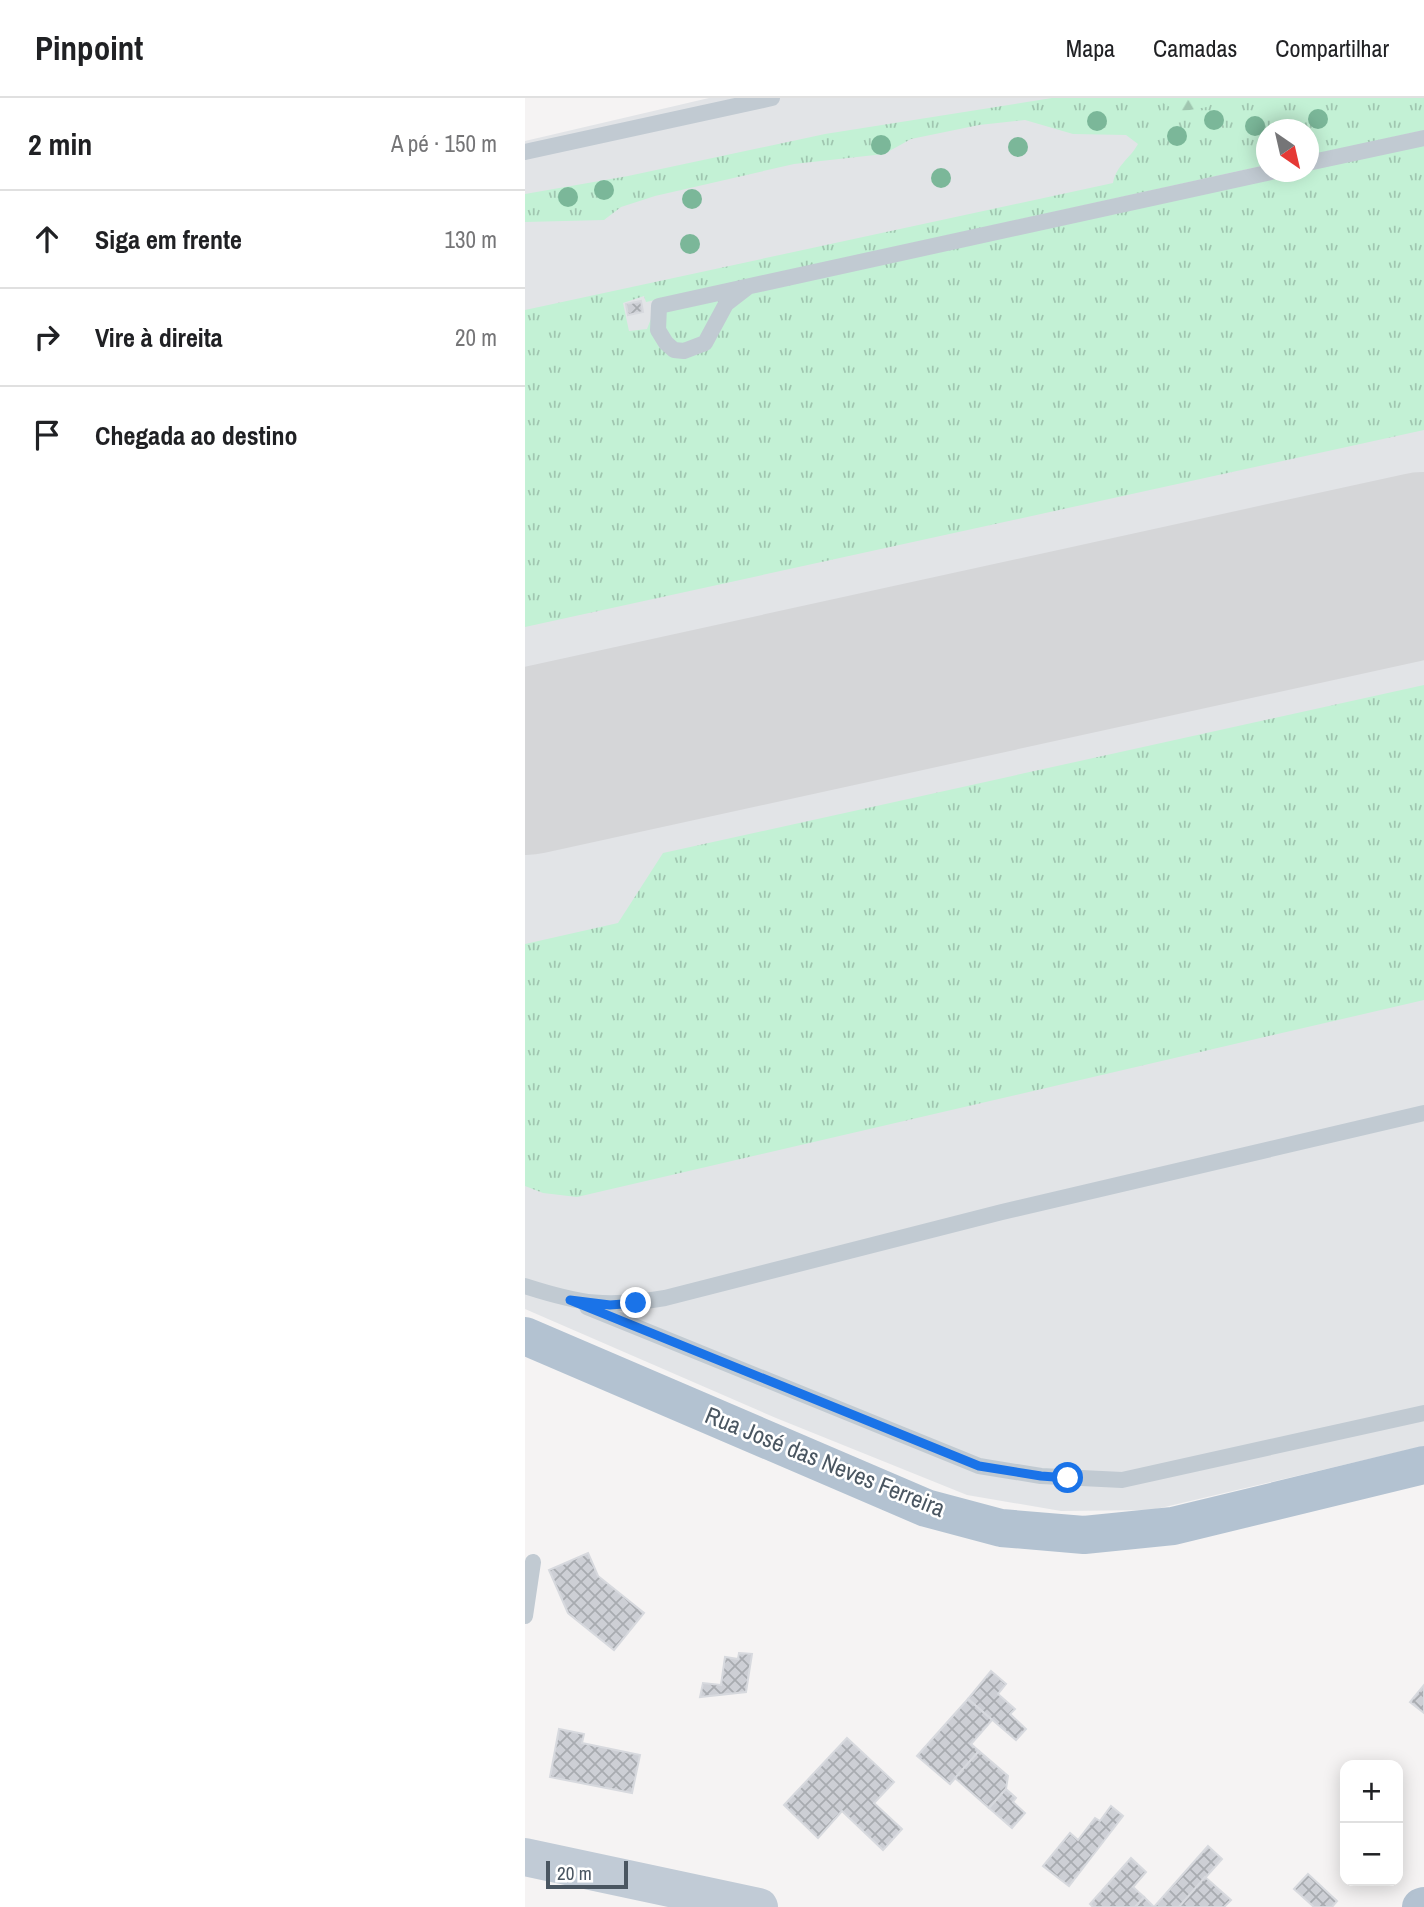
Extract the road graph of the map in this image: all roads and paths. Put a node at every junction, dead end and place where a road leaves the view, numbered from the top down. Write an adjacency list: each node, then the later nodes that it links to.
1 (772, 98): 3 (lane)
2 (1424, 138): 4 (lane)
3 (525, 152)
4 (1319, 161)
5 (1256, 175): 6 (lane)
6 (748, 287): 6 (lane)
7 (1424, 1113): 9 (lane)
8 (525, 1286): 9 (lane)
9 (570, 1300): 11 (lane)
10 (525, 1336): 12 (main road, Rua José das Neves Ferreira)
11 (1424, 1413)
12 (1424, 1465)
13 (533, 1562): 14 (lane)
14 (525, 1616)
15 (525, 1857): 16 (main road)
16 (759, 1907)

